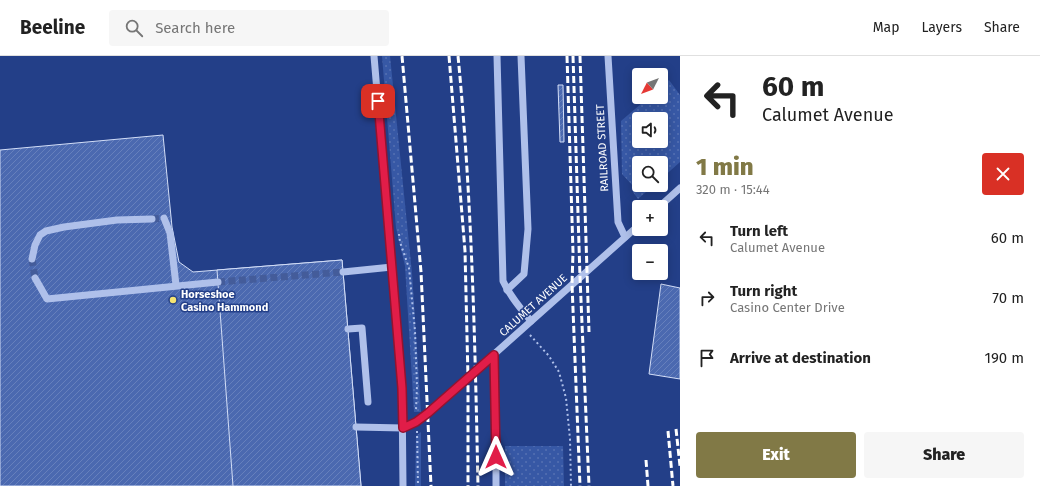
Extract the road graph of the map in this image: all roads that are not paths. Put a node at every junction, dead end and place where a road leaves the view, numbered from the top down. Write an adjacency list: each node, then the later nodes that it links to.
1 (374, 56): 12 (street)
2 (497, 56): 17 (street)
3 (521, 56): 17 (street)
4 (608, 56): 10 (street, RAILROAD STREET)
5 (680, 188): 6 (street)
6 (667, 200)
7 (164, 218): 16 (street)
8 (152, 219): 11 (street)
9 (632, 231): 10 (street, CALUMET AVENUE)
10 (625, 237): 18 (street, CALUMET AVENUE)
11 (32, 259)
12 (392, 267): 13 (street); 23 (street)
13 (343, 272)
14 (35, 278): 16 (street)
15 (218, 282): 16 (street)
16 (176, 285)
17 (507, 290): 18 (street)
18 (531, 321): 20 (street, CALUMET AVENUE)
19 (348, 329): 21 (street)
20 (494, 355): 23 (street, CALUMET AVENUE); 25 (street)
21 (368, 402)
22 (356, 427): 23 (street)
23 (403, 428): 24 (street)
24 (403, 486)
25 (496, 486)

